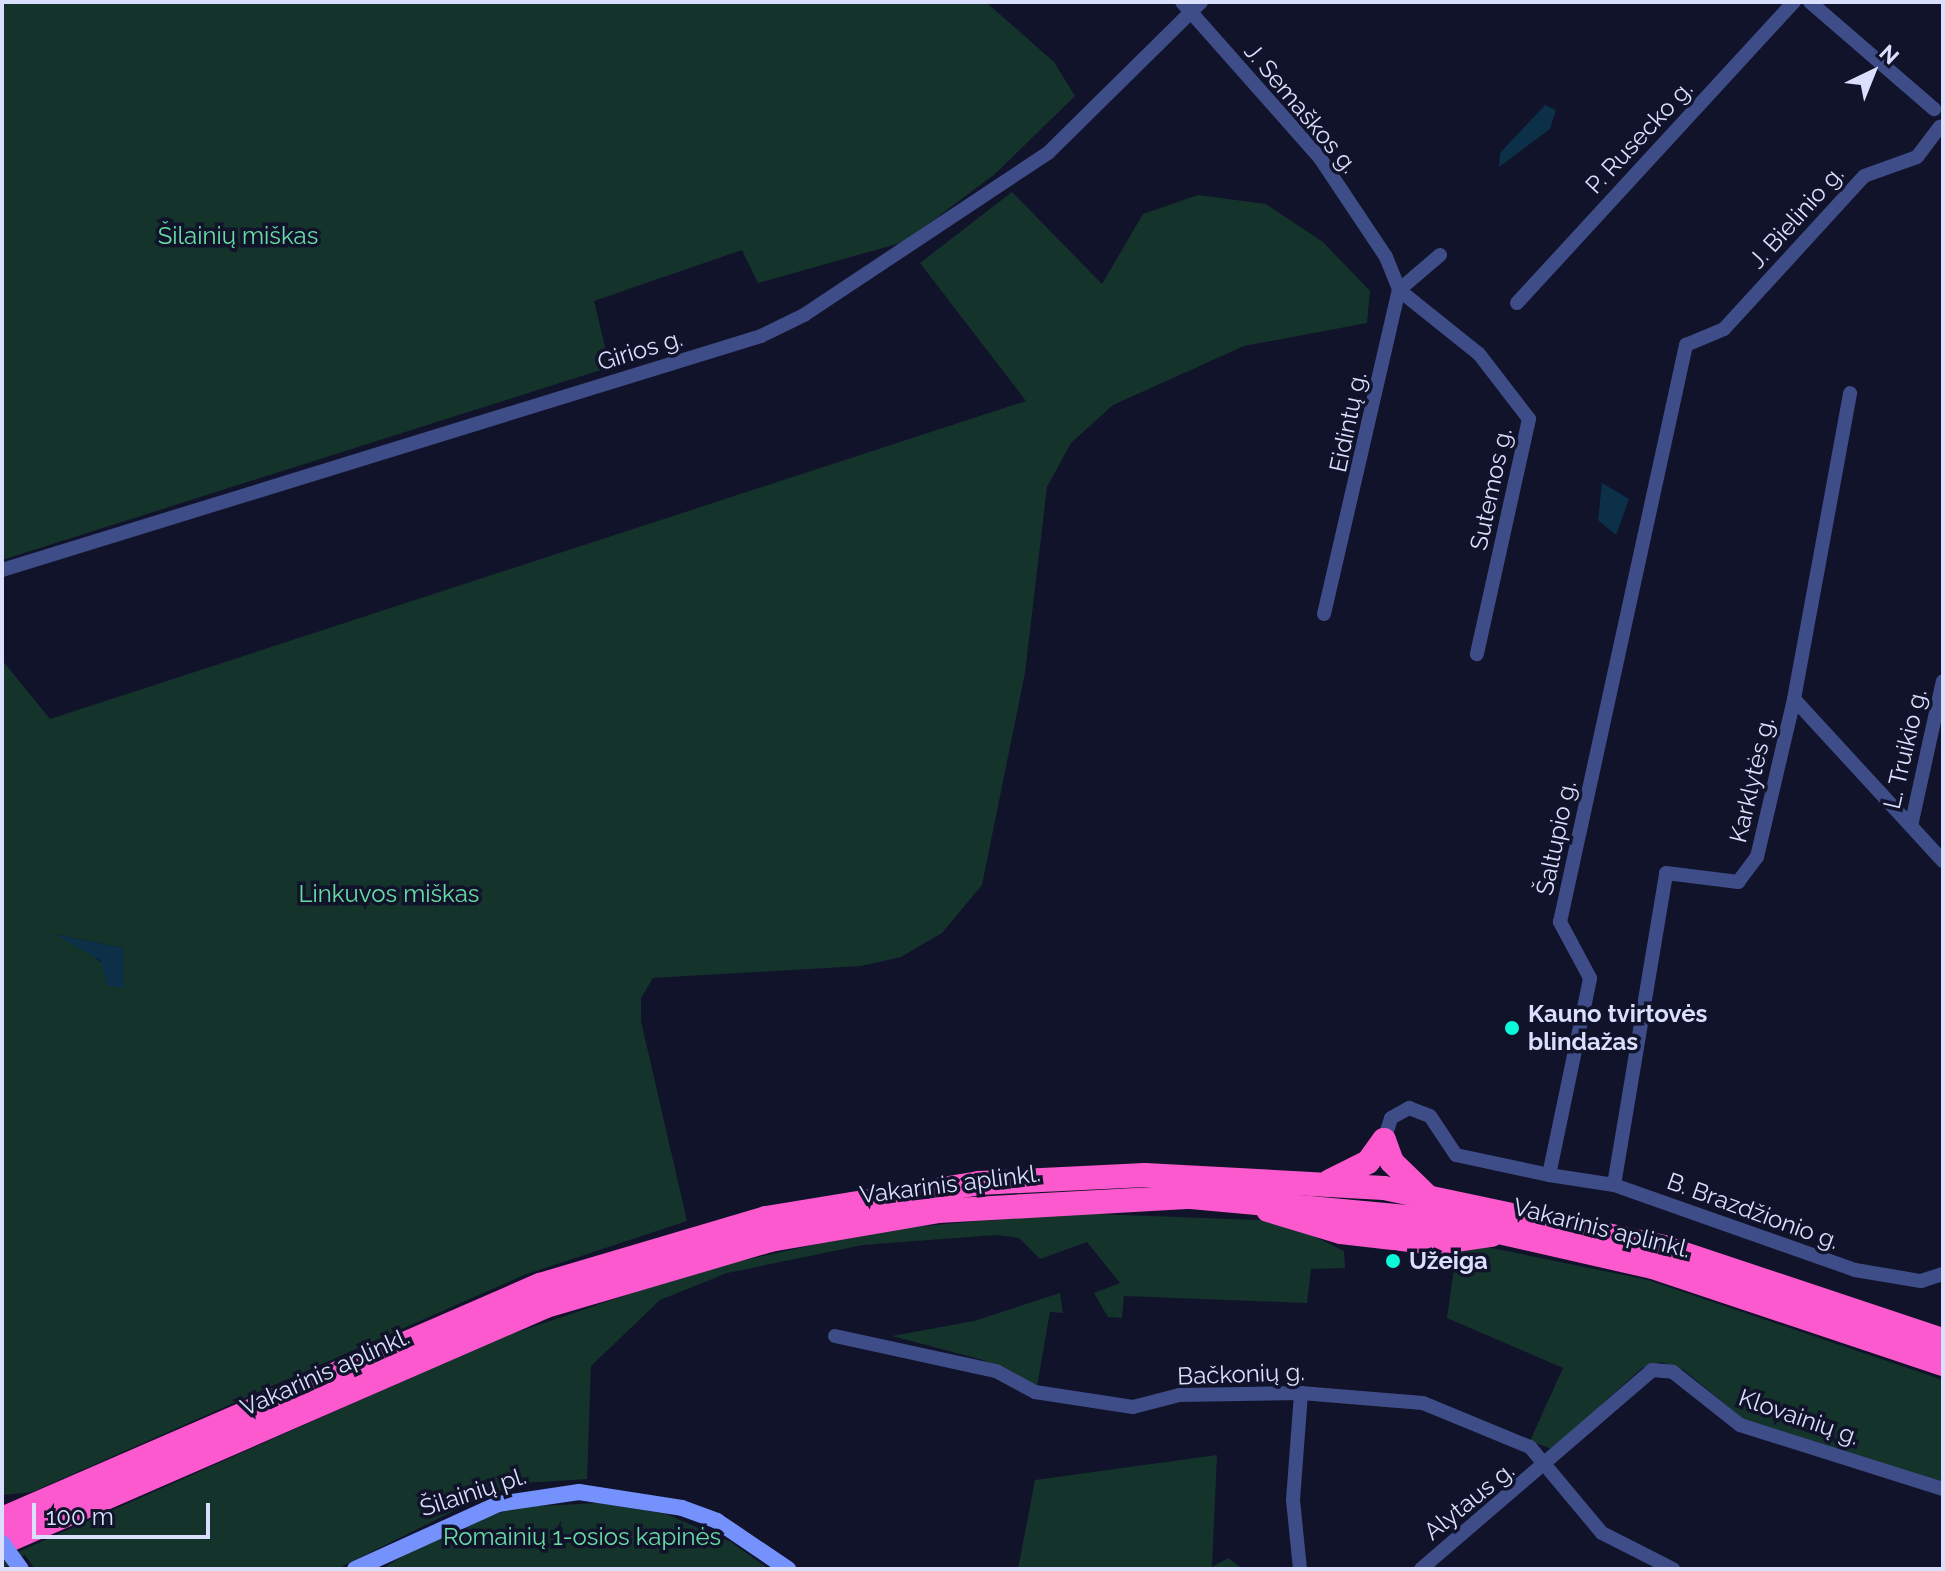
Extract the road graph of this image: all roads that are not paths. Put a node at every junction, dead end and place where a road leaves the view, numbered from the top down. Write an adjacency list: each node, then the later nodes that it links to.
1 (1794, 2): 8 (street, P. Rusecko g.)
2 (1810, 2): 4 (street)
3 (1191, 5): 7 (street, J. Semaškos g.); 11 (street, Girios g.)
4 (1939, 108): 5 (street)
5 (1942, 127): 9 (street, J. Bielinio g.)
6 (1440, 255): 7 (street)
7 (1399, 290): 12 (street, Eidintų g.); 13 (street, Sutemos g.)
8 (1517, 303)
9 (1686, 345): 19 (street, Šaltupio g.)
10 (1850, 393): 15 (street, Karklytės g.)
11 (2, 570)
12 (1324, 614)
13 (1477, 654)
14 (1943, 681): 16 (street, L. Truikio g.)
15 (1794, 699): 16 (street); 21 (street, Karklytės g.)
16 (1911, 826): 17 (street)
17 (1943, 861)
18 (1384, 1140): 19 (street); 20 (highway); 22 (highway)
19 (1549, 1175): 21 (street, B. Brazdžionio g.)
20 (1326, 1182): 22 (highway, Vakarinis aplinkl.); 30 (highway, Vakarinis aplinkl.)
21 (1614, 1185): 23 (street, B. Brazdžionio g.)
22 (1427, 1195): 25 (highway, Vakarinis aplinkl.)
23 (1943, 1274)
24 (835, 1336): 27 (street, Bačkonių g.)
25 (1943, 1340)
26 (1943, 1364): 31 (highway, Vakarinis aplinkl.)
27 (1301, 1393): 28 (street, Bačkonių g.); 36 (street)
28 (1545, 1467): 29 (street, Klovainių g.); 32 (street, Bačkonių g.); 37 (street, Alytaus g.)
29 (1943, 1489)
30 (2, 1519)
31 (2, 1543): 33 (street, bridge)
32 (1635, 1562): 38 (street, Bačkonių g.)
33 (21, 1569)
34 (355, 1569): 35 (street, Šilainių pl.)
35 (788, 1569)
36 (1300, 1569)
37 (1421, 1569)
38 (1673, 1569)

